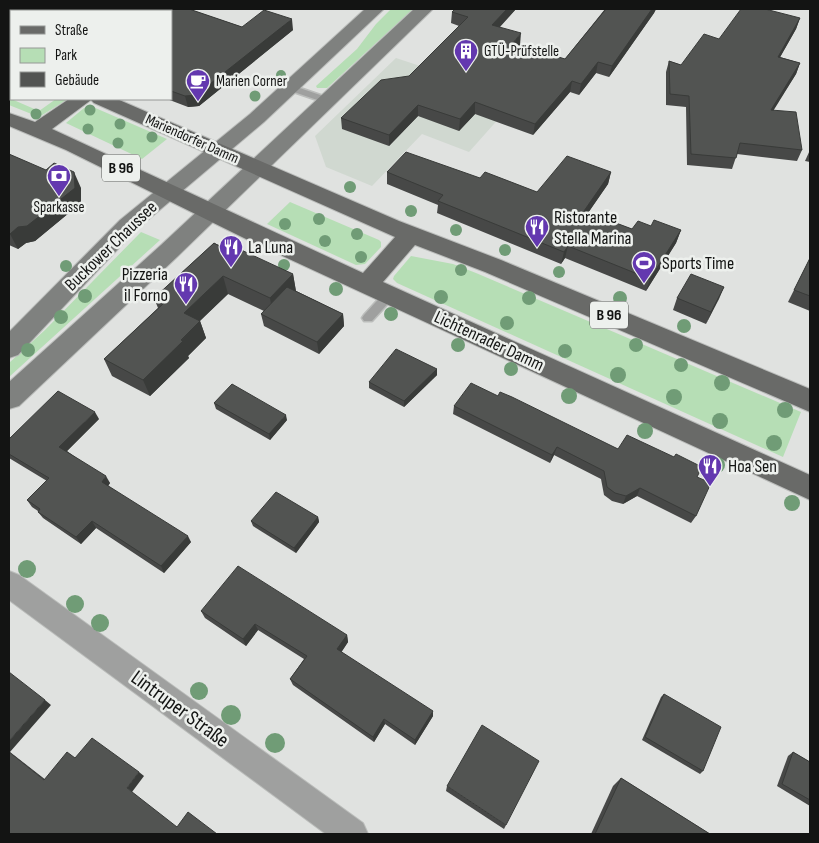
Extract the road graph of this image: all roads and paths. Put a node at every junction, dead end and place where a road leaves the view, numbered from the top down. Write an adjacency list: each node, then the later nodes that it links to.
1 (376, 9): 3 (main road, Buckower Chaussee)
2 (424, 9): 6 (main road)
3 (291, 88): 6 (lane); 9 (main road, Buckower Chaussee)
4 (81, 100): 8 (main road)
5 (103, 100): 9 (main road, Mariendorfer Damm / B 96)
6 (326, 100): 10 (main road)
7 (9, 119): 8 (main road, B 96)
8 (36, 131): 11 (main road, B 96)
9 (218, 150): 10 (main road, Mariendorfer Damm / B 96); 11 (main road, Buckower Chaussee)
10 (256, 168): 12 (main road); 13 (main road, B 96)
11 (169, 191): 12 (main road, Lichtenrader Damm / B 96); 17 (main road, Buckower Chaussee)
12 (211, 211): 14 (main road, Lichtenrader Damm / B 96); 18 (main road)
13 (410, 235): 14 (main road); 19 (main road, B 96)
14 (367, 285): 15 (main road, Lichtenrader Damm / B 96)
15 (389, 295): 16 (lane); 20 (main road, Lichtenrader Damm / B 96)
16 (368, 318)
17 (9, 348)
18 (9, 398)
19 (810, 400)
20 (810, 488)
21 (9, 584): 22 (street, Lintruper Straße)
22 (352, 834)

